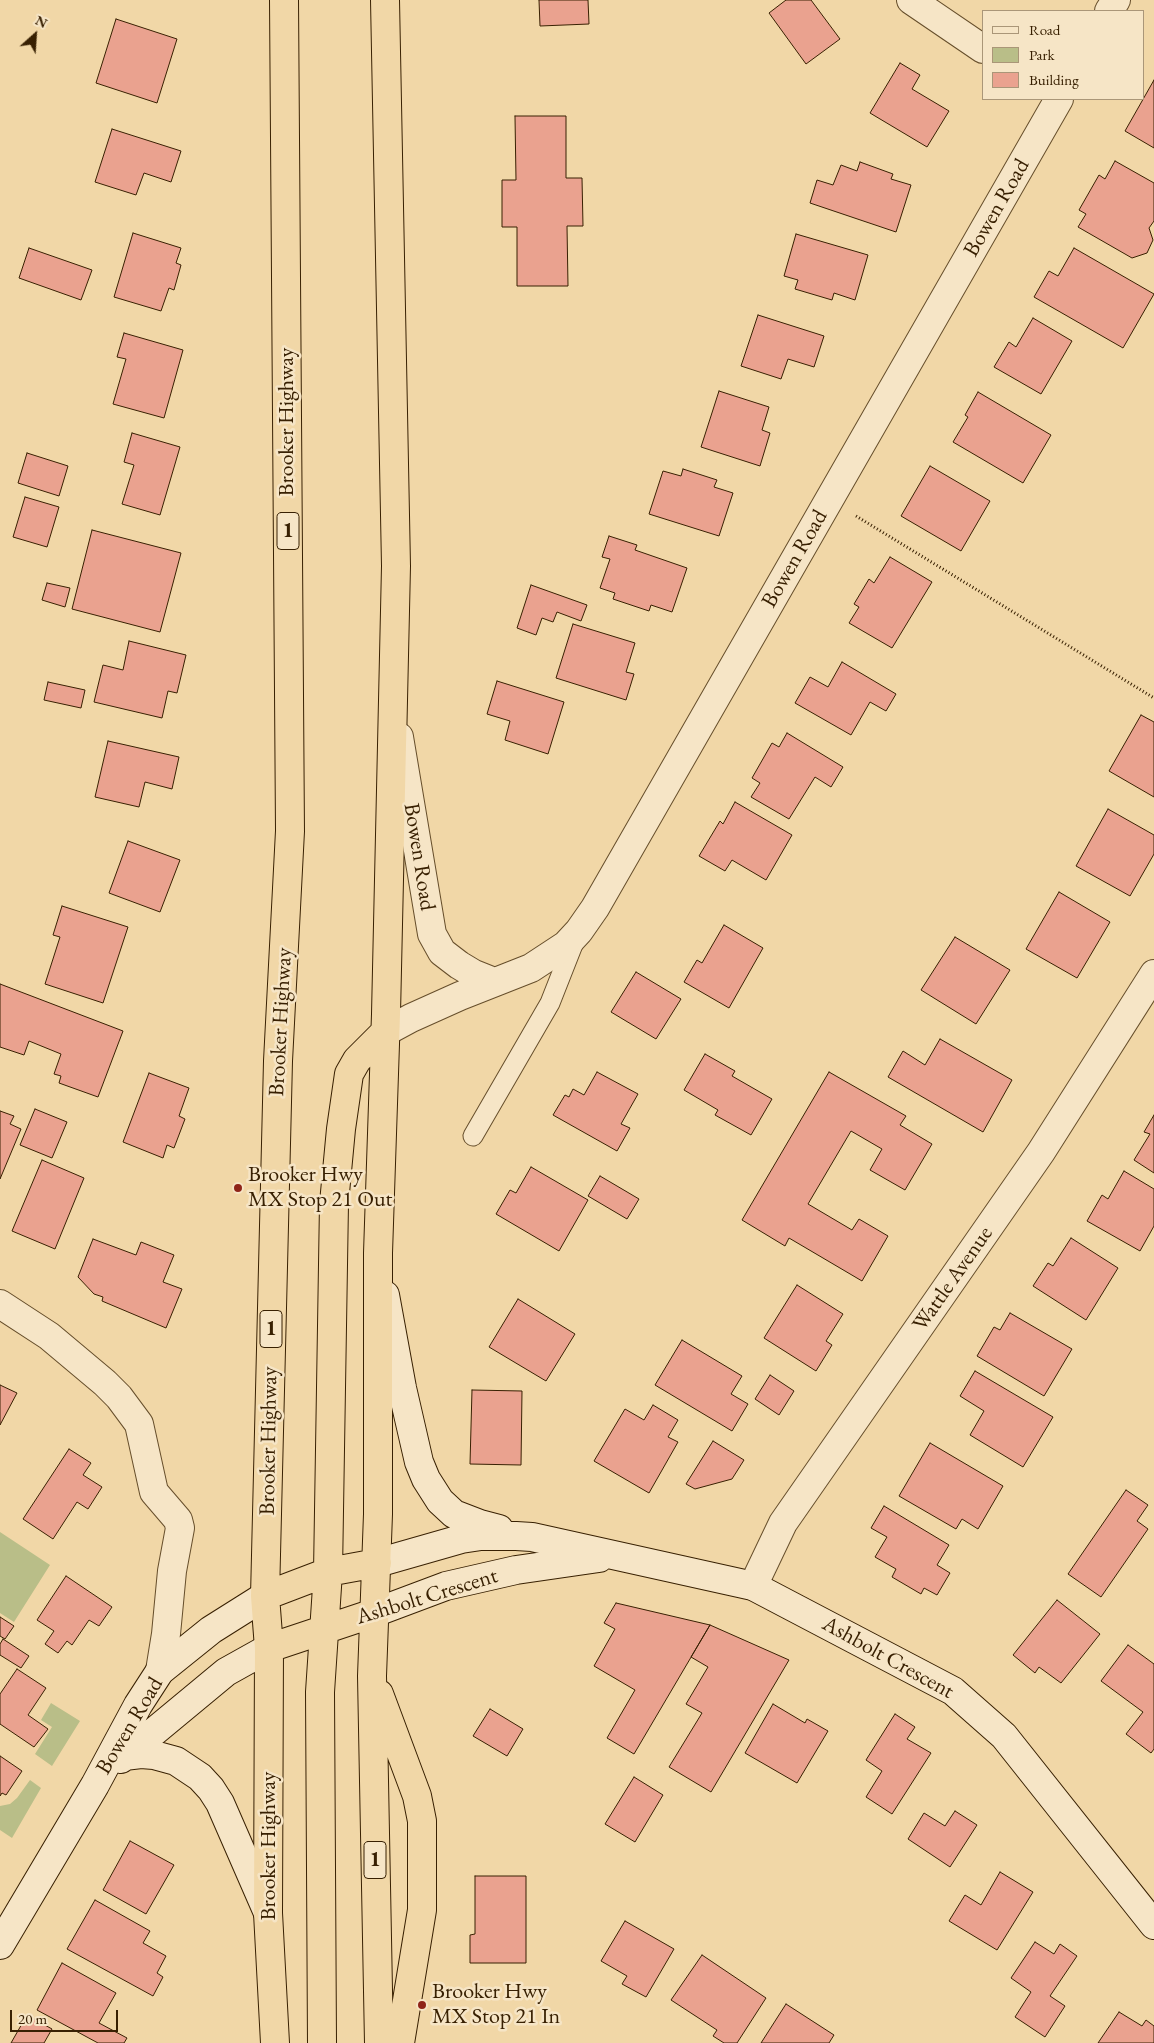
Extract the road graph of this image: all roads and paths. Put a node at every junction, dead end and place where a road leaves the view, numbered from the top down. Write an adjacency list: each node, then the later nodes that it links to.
1 (284, 0): 21 (highway, Brooker Highway / 1)
2 (385, 0): 8 (highway, 1)
3 (911, 0): 4 (street)
4 (982, 48)
5 (1058, 100): 6 (street, Bowen Road)
6 (830, 500): 7 (path); 9 (street, Bowen Road)
7 (1154, 698)
8 (393, 701): 11 (street, Bowen Road); 12 (highway, 1)
9 (579, 931): 11 (street, Bowen Road); 13 (lane)
10 (1154, 974): 20 (street, Wattle Avenue)
11 (494, 982): 12 (street, Bowen Road)
12 (385, 1032): 14 (highway, 1); 19 (highway)
13 (473, 1136)
14 (378, 1253): 16 (street); 18 (highway, 1)
15 (0, 1304): 25 (street)
16 (532, 1537): 17 (street, Ashbolt Crescent); 18 (street, Ashbolt Crescent)
17 (618, 1556): 20 (street, Ashbolt Crescent); 22 (street, Ashbolt Crescent)
18 (377, 1563): 19 (highway, Bowen Road); 22 (highway, 1)
19 (328, 1572): 21 (highway, Bowen Road); 23 (highway)
20 (753, 1586): 30 (street, Ashbolt Crescent)
21 (265, 1596): 24 (highway, Brooker Highway / 1); 25 (street, Bowen Road)
22 (374, 1613): 23 (highway, Ashbolt Crescent); 26 (highway, 1)
23 (325, 1629): 24 (highway, Ashbolt Crescent); 33 (highway)
24 (269, 1648): 27 (street, Bowen Road); 29 (highway, Brooker Highway / 1)
25 (160, 1671): 28 (street, Bowen Road)
26 (372, 1676): 34 (highway, 1); 35 (highway)
27 (124, 1756): 28 (street, Bowen Road); 29 (street)
28 (95, 1785): 31 (street, Bowen Road)
29 (268, 1913): 32 (highway, Brooker Highway / 1)
30 (1154, 1925)
31 (0, 1945)
32 (275, 2043)
33 (322, 2043)
34 (379, 2043)
35 (400, 2043)

